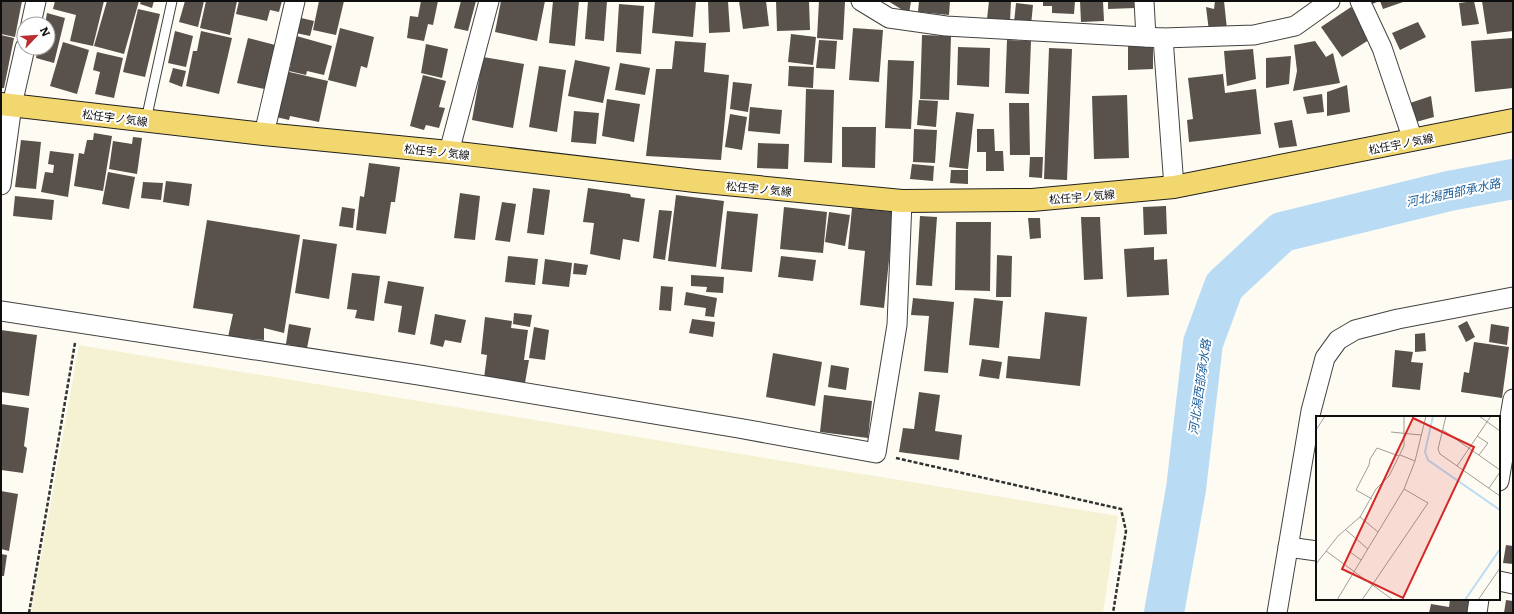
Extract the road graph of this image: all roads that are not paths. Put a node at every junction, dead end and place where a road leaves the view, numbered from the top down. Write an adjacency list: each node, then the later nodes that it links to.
1 (36, 1): 9 (street)
2 (172, 1): 13 (lane)
3 (295, 1): 15 (street)
4 (489, 1): 17 (street)
5 (861, 1): 10 (street)
6 (1144, 1): 10 (street)
7 (1330, 1): 10 (street)
8 (1360, 1): 16 (street)
9 (33, 16)
10 (1154, 37): 19 (street)
11 (22, 56): 12 (street)
12 (6, 104): 13 (main road, 松任宇ノ気線); 18 (street)
13 (146, 120): 15 (main road, 松任宇ノ気線)
14 (1513, 120): 16 (main road, 松任宇ノ気線)
15 (264, 134): 17 (main road, 松任宇ノ気線)
16 (1413, 140): 19 (main road, 松任宇ノ気線)
17 (449, 152): 20 (main road, 松任宇ノ気線)
18 (1, 184)
19 (1174, 187): 20 (main road, 松任宇ノ気線)
20 (902, 201): 22 (street)
21 (1513, 297): 25 (street)
22 (1, 311)
23 (1513, 399): 24 (street)
24 (1500, 475)
25 (1288, 547): 26 (street); 30 (street)
26 (1316, 551)
27 (1500, 581): 28 (street)
28 (1513, 584)
29 (1479, 600): 31 (street)
30 (1277, 613)
31 (1477, 613)

